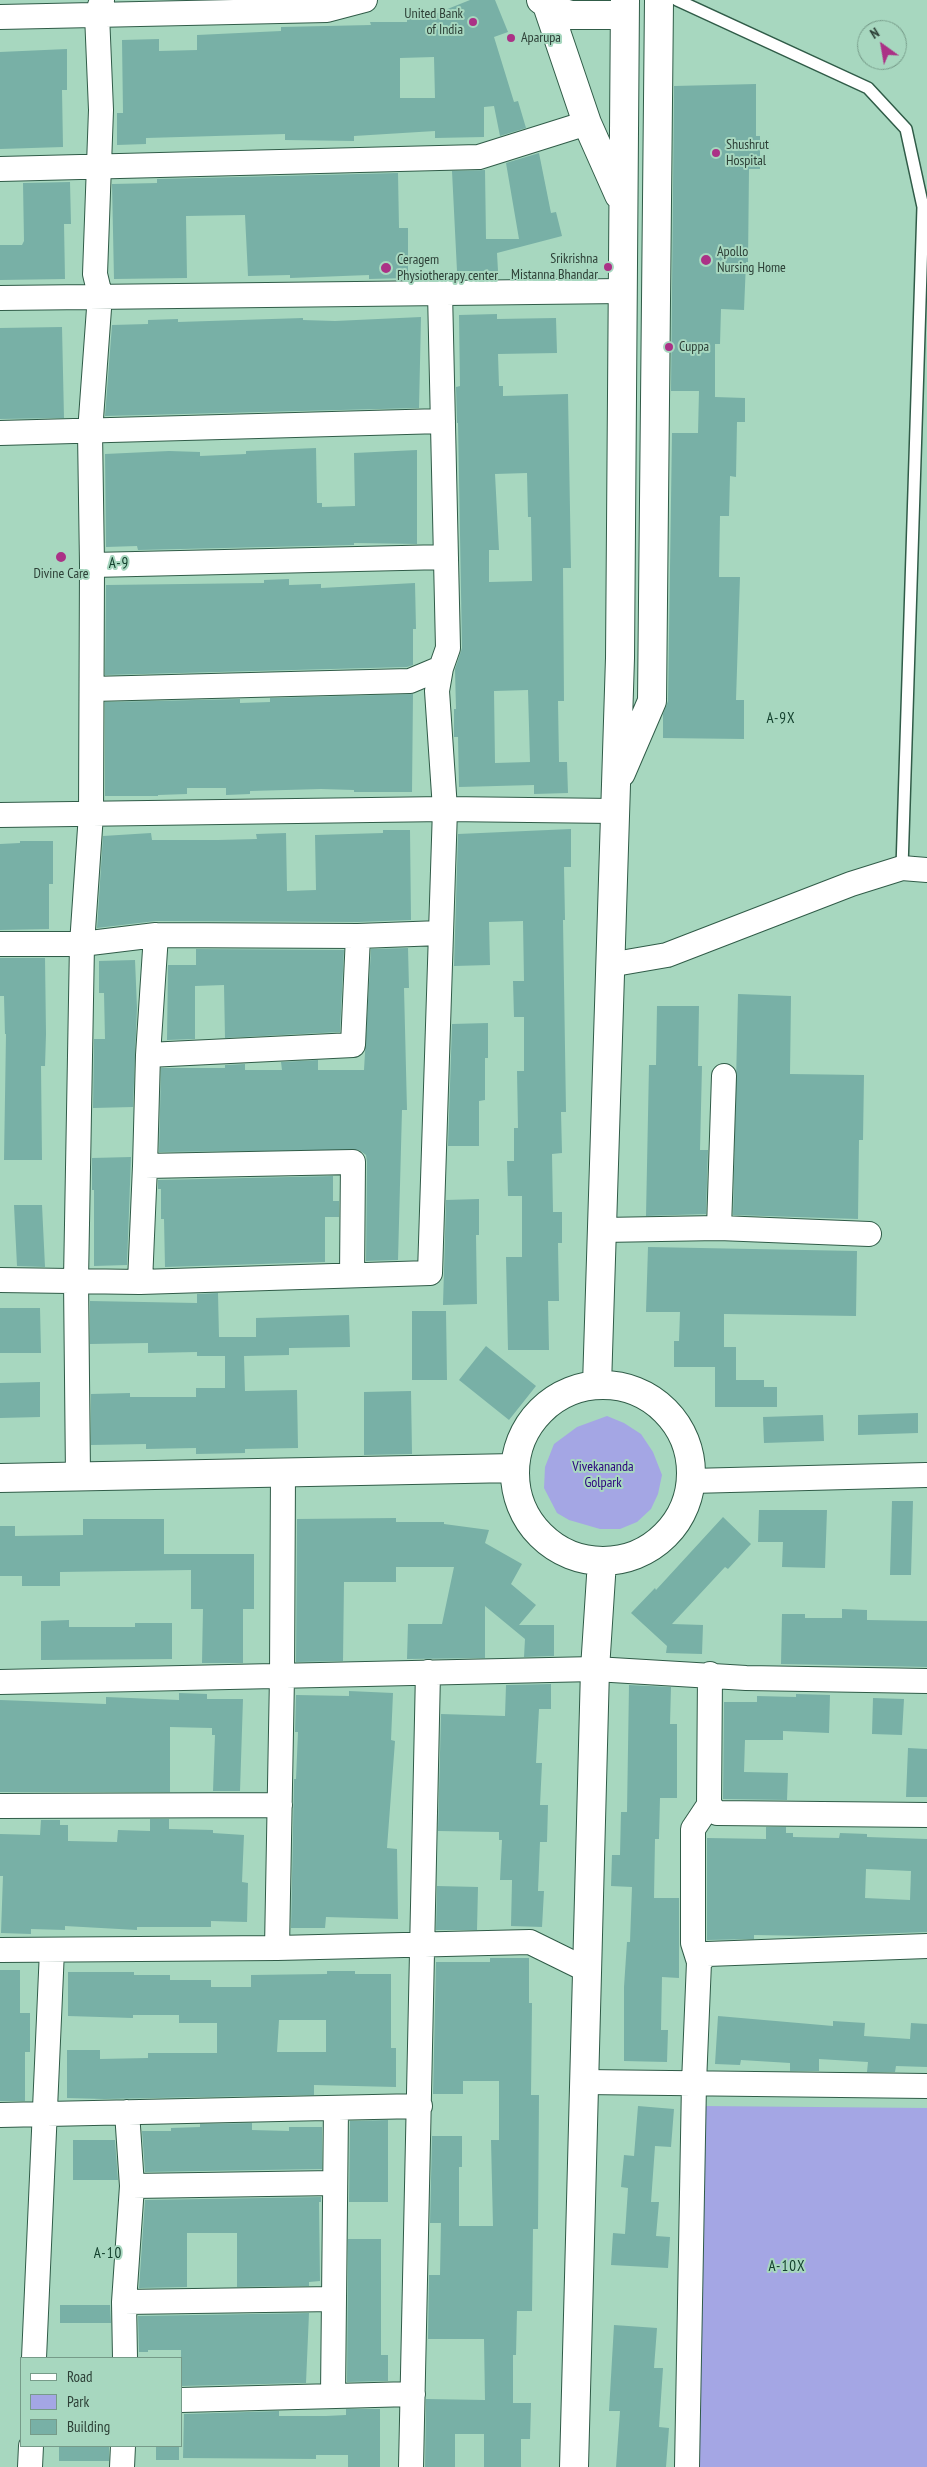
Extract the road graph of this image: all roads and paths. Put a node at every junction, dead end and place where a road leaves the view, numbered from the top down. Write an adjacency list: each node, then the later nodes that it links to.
1 (365, 0): 5 (street)
2 (659, 0): 23 (street)
3 (678, 0): 27 (lane)
4 (544, 2): 6 (street); 8 (street)
5 (100, 7): 7 (street); 9 (street)
6 (624, 8): 11 (street)
7 (0, 16)
8 (587, 122): 9 (street); 11 (street)
9 (99, 168): 10 (street); 14 (street)
10 (0, 169)
11 (623, 206): 12 (street)
12 (623, 291): 13 (street); 23 (street)
13 (440, 292): 14 (street); 16 (street)
14 (100, 295): 15 (street); 17 (street)
15 (0, 298)
16 (443, 421): 17 (street); 19 (street)
17 (90, 432): 18 (street); 20 (street)
18 (0, 433)
19 (446, 557): 20 (street); 21 (street)
20 (92, 565): 22 (street)
21 (441, 668): 22 (street); 24 (street)
22 (92, 689): 25 (street)
23 (614, 800): 24 (street); 34 (street)
24 (445, 808): 25 (street); 29 (street)
25 (91, 814): 26 (street); 33 (street)
26 (0, 815)
27 (902, 868): 28 (street); 34 (street)
28 (927, 870)
29 (441, 933): 31 (street); 41 (street)
30 (156, 935): 31 (street); 33 (street); 35 (street)
31 (358, 936): 35 (street)
32 (0, 944): 33 (street)
33 (82, 944): 43 (street)
34 (609, 965): 39 (street)
35 (148, 1055): 37 (street)
36 (724, 1076): 38 (street)
37 (145, 1166): 41 (street); 44 (street)
38 (718, 1228): 39 (street); 40 (street)
39 (602, 1230): 45 (street)
40 (869, 1234)
41 (352, 1275): 44 (street)
42 (0, 1280): 43 (street)
43 (76, 1280): 44 (street); 49 (street)
44 (140, 1282)
45 (597, 1385): 46 (street); 51 (street)
46 (515, 1468): 47 (street); 52 (street)
47 (283, 1472): 49 (street); 56 (street)
48 (926, 1475): 51 (street)
49 (78, 1476): 50 (street)
50 (0, 1478)
51 (691, 1481): 52 (street)
52 (602, 1561): 53 (street)
53 (595, 1669): 54 (street); 55 (street); 69 (street)
54 (428, 1672): 56 (street); 63 (street)
55 (710, 1674): 57 (street); 60 (street)
56 (282, 1676): 58 (street); 59 (street)
57 (927, 1681)
58 (0, 1682)
59 (280, 1805): 61 (street); 65 (street)
60 (709, 1805): 62 (street); 68 (street)
61 (0, 1806)
62 (927, 1815)
63 (423, 1944): 65 (street); 69 (street); 73 (street)
64 (927, 1946): 68 (street)
65 (277, 1948): 67 (street)
66 (0, 1950): 67 (street)
67 (52, 1950): 76 (street)
68 (699, 1962): 71 (street)
69 (587, 1970): 70 (street)
70 (584, 2082): 71 (street); 92 (street)
71 (694, 2083): 72 (street); 93 (street)
72 (927, 2086)
73 (420, 2106): 74 (street); 85 (street)
74 (336, 2108): 75 (street); 78 (street)
75 (127, 2112): 76 (street); 79 (street)
76 (45, 2114): 77 (street); 82 (street)
77 (0, 2115)
78 (336, 2183): 79 (street); 80 (street)
79 (132, 2186): 81 (street)
80 (334, 2299): 81 (street); 84 (street)
81 (124, 2302): 83 (street)
82 (34, 2357)
83 (125, 2357)
84 (332, 2394): 85 (street); 86 (street)
85 (413, 2394): 91 (street)
86 (182, 2400)
87 (30, 2447): 89 (street)
88 (123, 2447): 90 (street)
89 (30, 2467)
90 (122, 2467)
91 (411, 2467)
92 (574, 2467)
93 (687, 2467)

